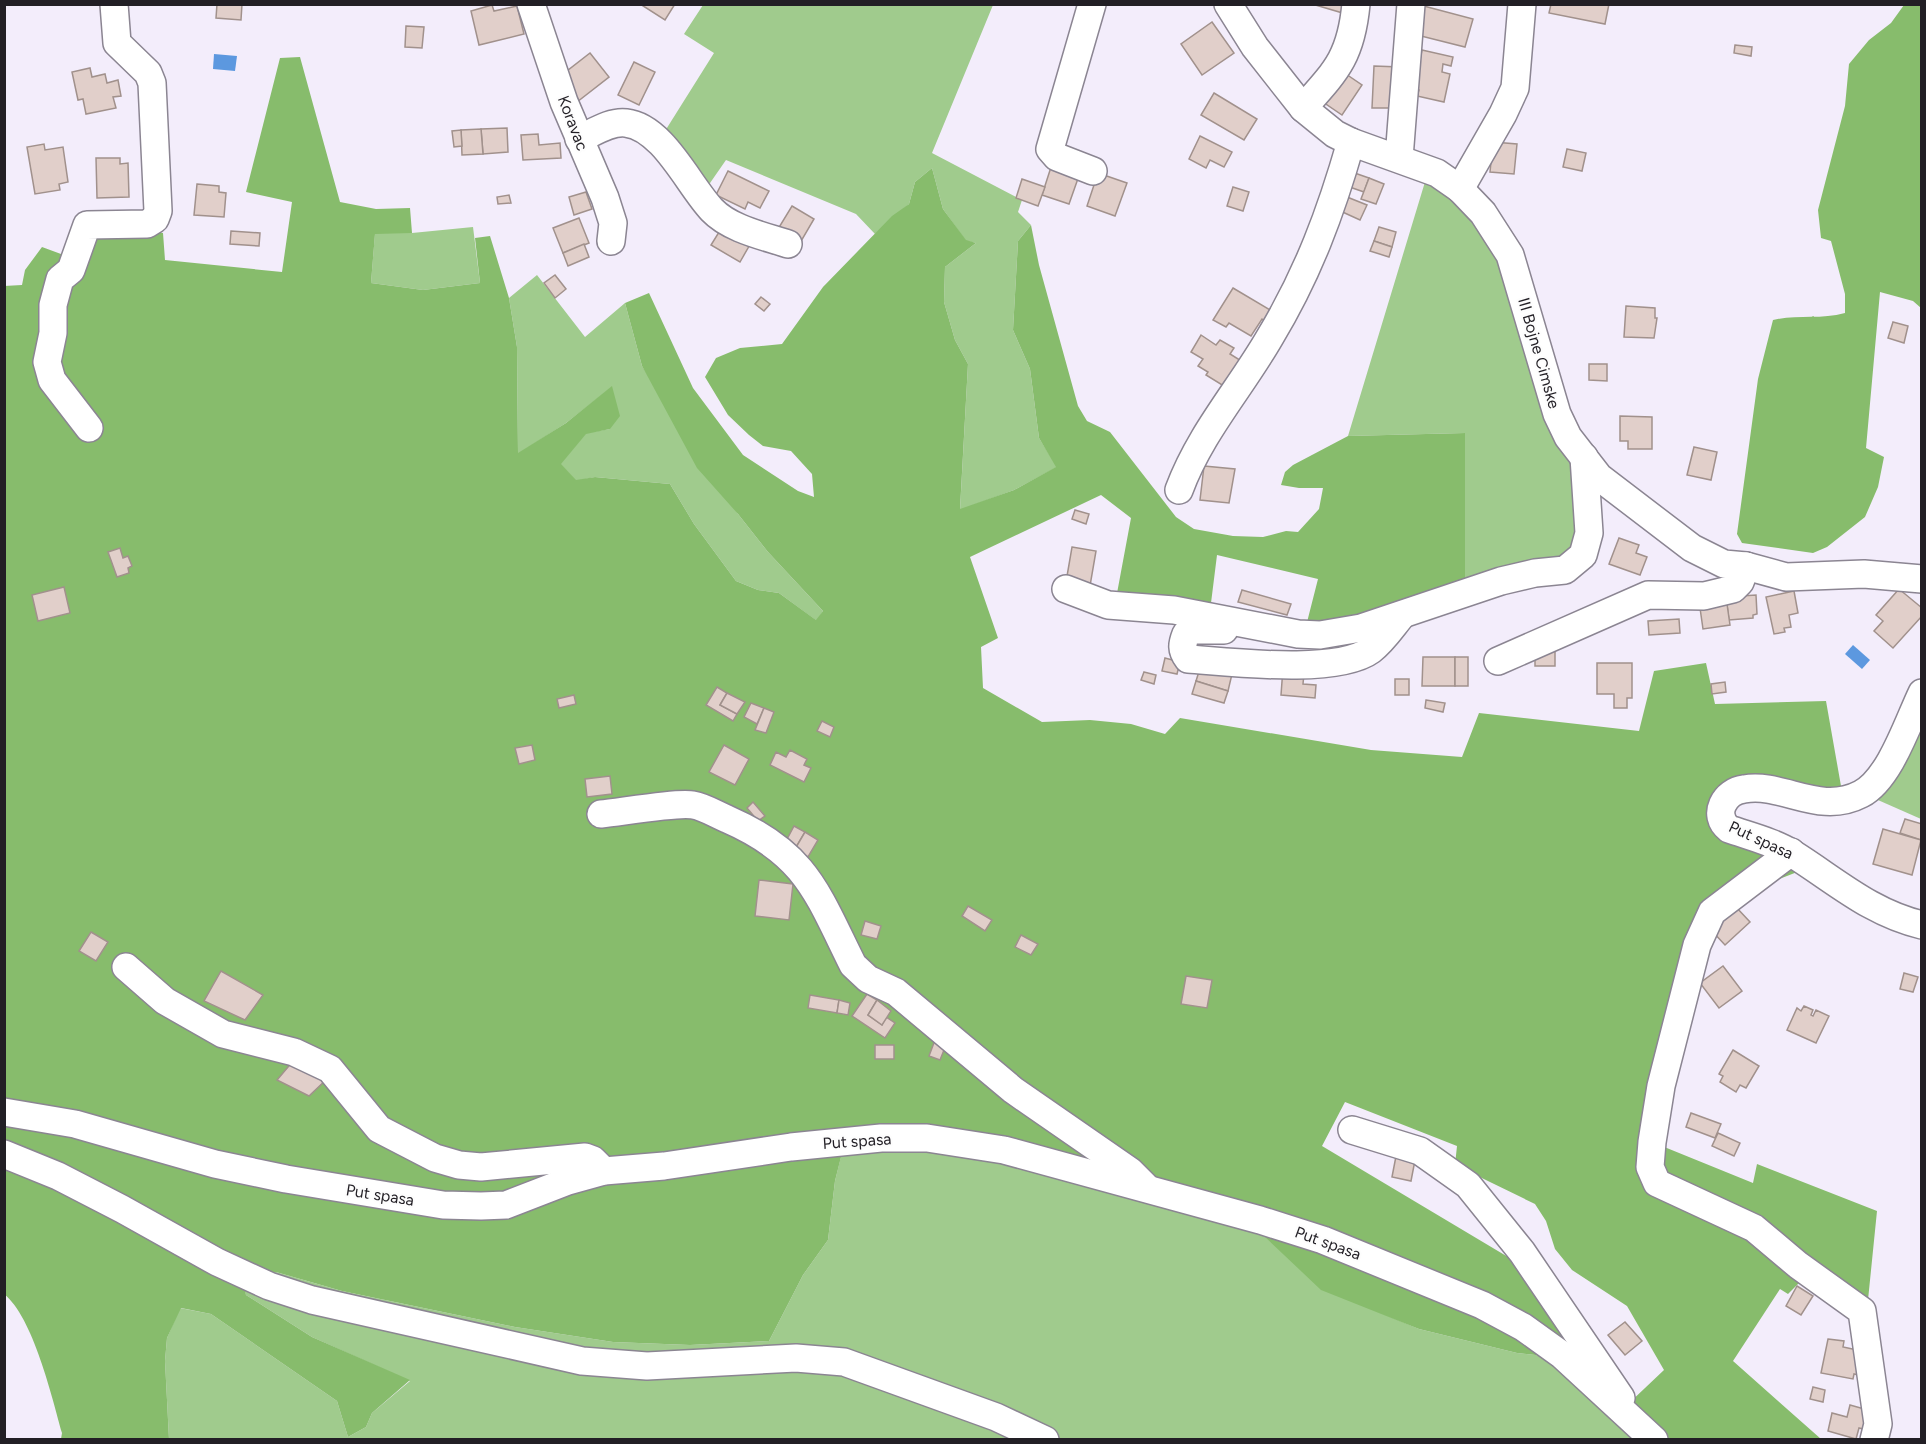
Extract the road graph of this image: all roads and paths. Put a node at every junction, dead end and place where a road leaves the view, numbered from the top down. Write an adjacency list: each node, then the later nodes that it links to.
1 (114, 4): 16 (street)
2 (531, 4): 9 (street, Koravac)
3 (1092, 4): 12 (street)
4 (1228, 4): 8 (street, III Bojne Cimske)
5 (1356, 4): 8 (street)
6 (1412, 4): 11 (street)
7 (1522, 4): 13 (street)
8 (1303, 108): 10 (street, III Bojne Cimske)
9 (579, 140): 14 (street, Koravac); 15 (street)
10 (1351, 142): 11 (street, III Bojne Cimske); 18 (street)
11 (1399, 158): 13 (street, III Bojne Cimske)
12 (1093, 171)
13 (1460, 189): 17 (street, III Bojne Cimske)
14 (611, 241)
15 (788, 244)
16 (89, 428)
17 (1584, 457): 19 (street, III Bojne Cimske); 22 (street)
18 (1179, 490)
19 (1746, 566): 20 (street, III Bojne Cimske); 24 (street)
20 (1922, 579)
21 (1066, 589): 23 (street)
22 (1402, 615): 23 (street); 23 (street)
23 (1265, 629)
24 (1498, 661)
25 (1922, 693): 27 (street, Put spasa)
26 (602, 814): 34 (street)
27 (1791, 852): 28 (street, Put spasa); 38 (street)
28 (1922, 925)
29 (126, 966): 33 (street)
30 (4, 1112): 33 (street, Put spasa)
31 (1352, 1130): 35 (street)
32 (4, 1154): 36 (street)
33 (604, 1171): 34 (street, Put spasa)
34 (1153, 1193): 35 (street, Put spasa)
35 (1637, 1430): 37 (street, Put spasa)
36 (1045, 1440)
37 (1654, 1440)
38 (1874, 1440)

